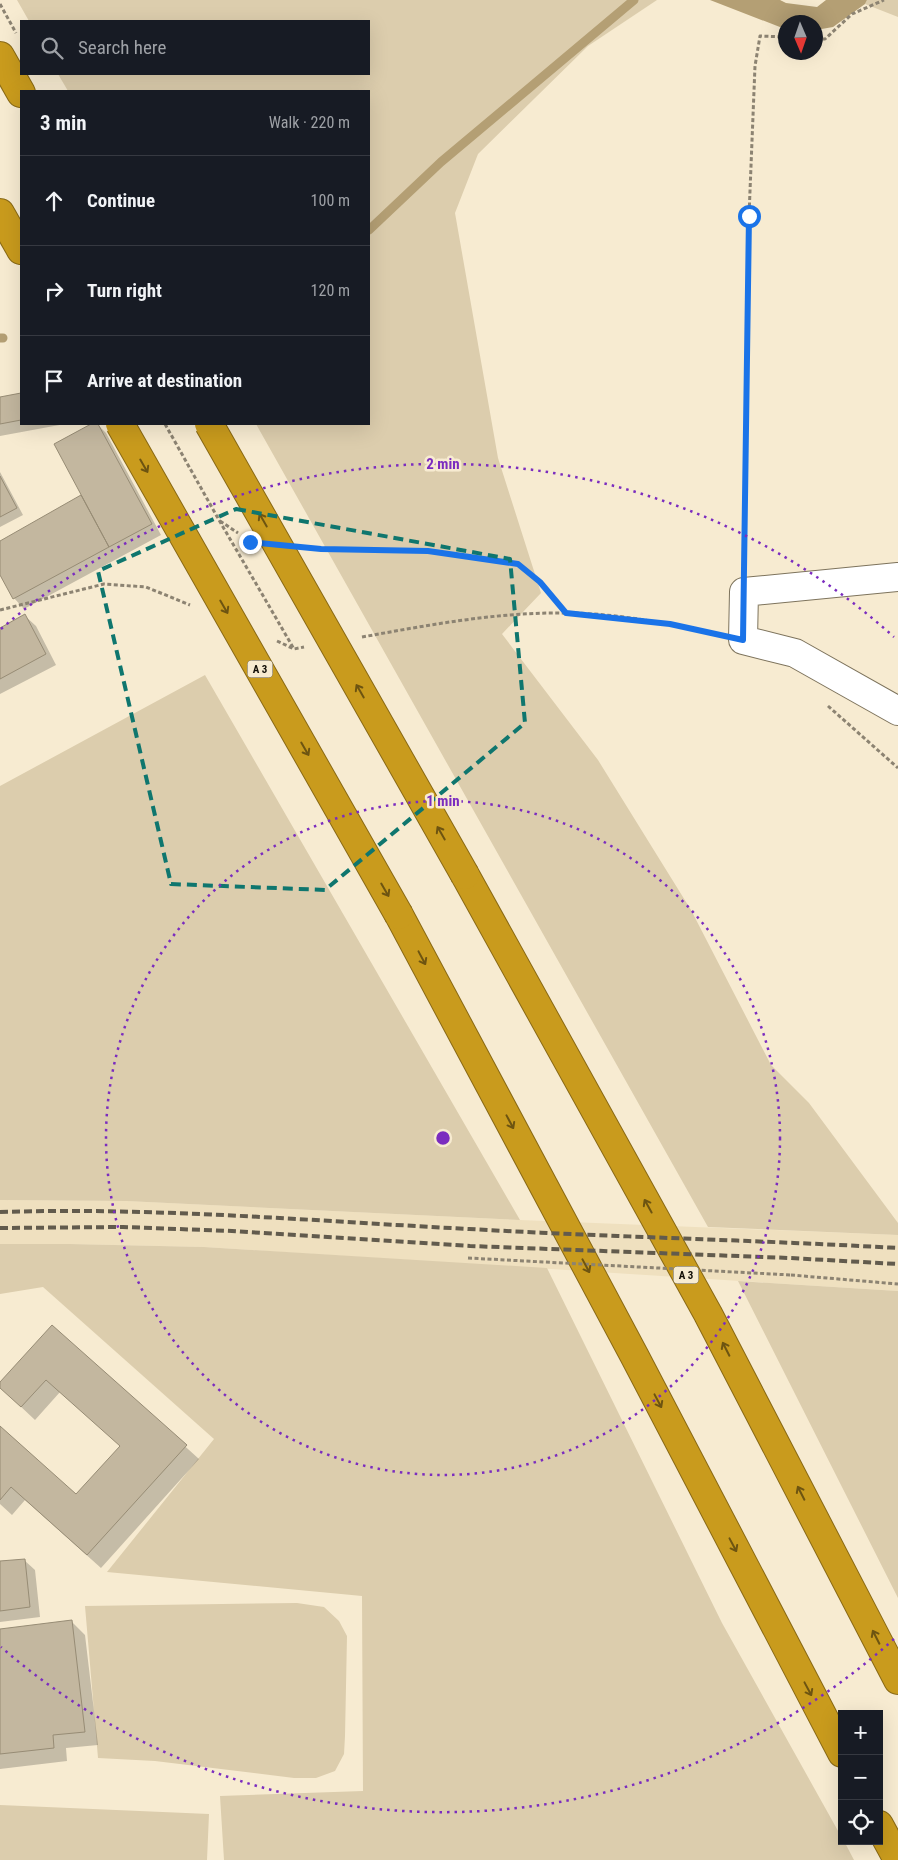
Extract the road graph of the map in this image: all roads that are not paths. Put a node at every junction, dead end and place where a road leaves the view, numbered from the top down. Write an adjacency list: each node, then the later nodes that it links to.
1 (0, 56): 2 (highway)
2 (20, 91)
3 (0, 213): 4 (highway)
4 (20, 248)
5 (121, 425): 10 (highway, A 3, one-way to 10, bridge)
6 (210, 425): 9 (highway, A 3, one-way to 6, bridge)
7 (898, 577): 8 (lane)
8 (898, 711)
9 (898, 1680)
10 (838, 1745)
11 (883, 1832): 12 (highway)
12 (898, 1860)

